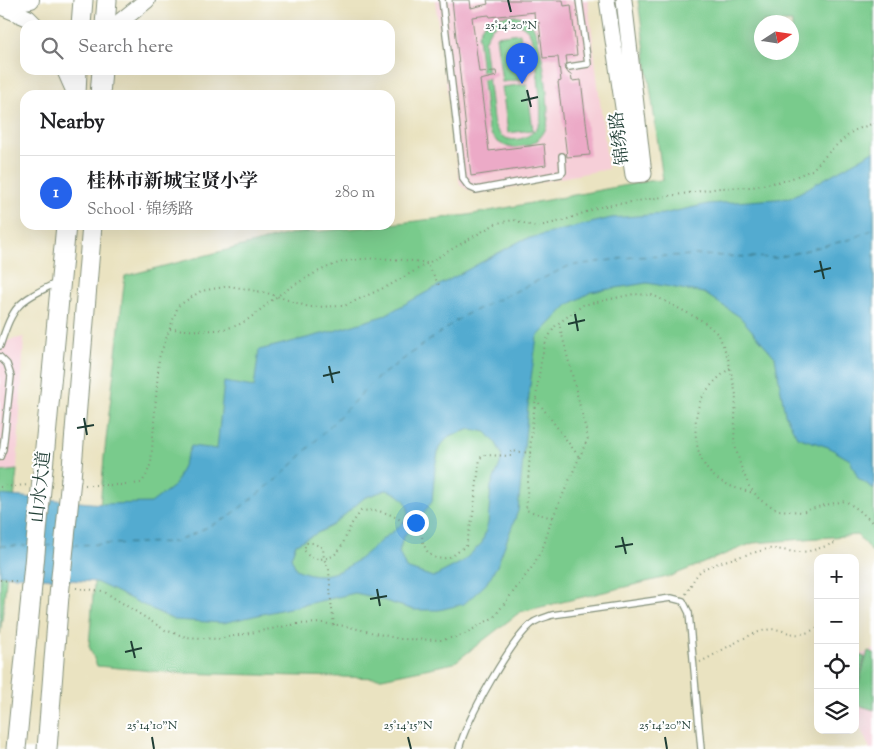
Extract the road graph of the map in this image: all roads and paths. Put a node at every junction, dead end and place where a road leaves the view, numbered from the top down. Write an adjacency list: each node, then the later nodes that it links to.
1 (31, 0): 9 (main road)
2 (83, 0): 11 (main road)
3 (107, 0): 12 (main road)
4 (146, 0): 13 (main road)
5 (442, 0): 22 (lane)
6 (579, 0): 14 (lane)
7 (607, 0): 8 (street, 锦绣路)
8 (624, 0)
9 (0, 5): 10 (main road)
10 (30, 20)
11 (81, 20)
12 (105, 20)
13 (122, 20)
14 (569, 67)
15 (67, 75): 18 (main road)
16 (77, 75): 19 (main road)
17 (102, 75): 20 (main road)
18 (74, 90)
19 (76, 90)
20 (100, 90)
21 (874, 123): 25 (path)
22 (562, 156)
23 (66, 230): 26 (main road, 山水大道)
24 (92, 230): 39 (main road, 山水大道)
25 (427, 264): 27 (path); 28 (path); 28 (path)
26 (62, 280): 31 (lane); 38 (main road, 山水大道)
27 (439, 285)
28 (278, 296): 30 (path); 30 (path)
29 (559, 323): 33 (path); 34 (path); 37 (path)
30 (170, 329): 39 (path)
31 (0, 346)
32 (0, 357): 36 (lane)
33 (730, 368): 41 (path); 41 (path)
34 (536, 399): 35 (path); 37 (path)
35 (530, 453): 42 (path); 45 (path)
36 (0, 457)
37 (579, 458): 42 (path)
38 (38, 482): 40 (path); 48 (main road, 山水大道, bridge)
39 (77, 482): 54 (main road, 山水大道, bridge)
40 (0, 487)
41 (755, 493): 43 (path)
42 (552, 518): 50 (path)
43 (874, 524)
44 (838, 542): 49 (path)
45 (324, 559): 45 (path); 50 (path)
46 (0, 580): 48 (path)
47 (76, 588): 50 (path)
48 (25, 589): 53 (main road, 山水大道)
49 (683, 601): 52 (lane); 55 (lane)
50 (334, 625)
51 (814, 629): 52 (path)
52 (694, 665): 56 (lane)
53 (16, 749)
54 (47, 749)
55 (458, 749)
56 (702, 749)

